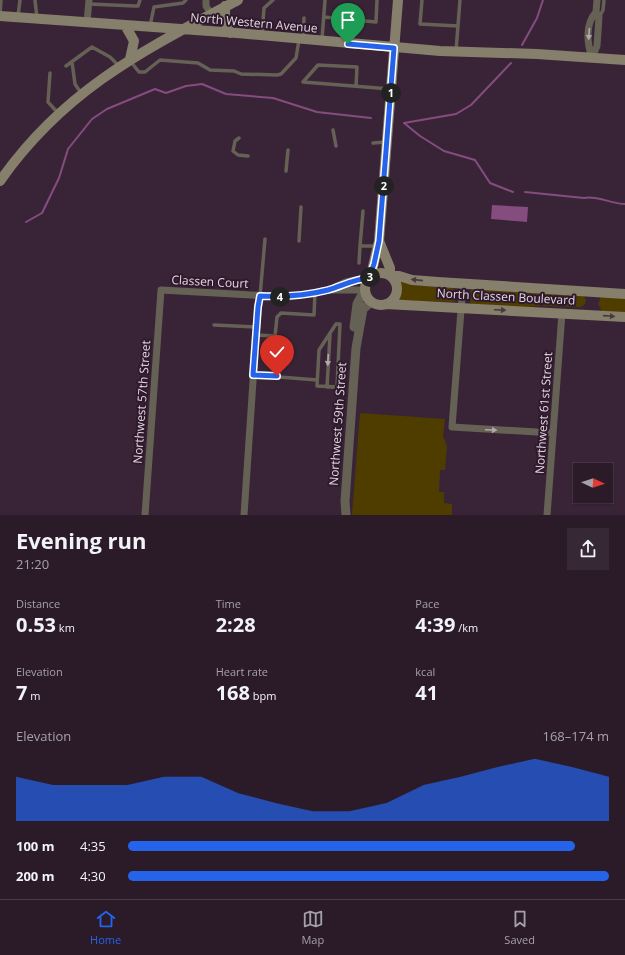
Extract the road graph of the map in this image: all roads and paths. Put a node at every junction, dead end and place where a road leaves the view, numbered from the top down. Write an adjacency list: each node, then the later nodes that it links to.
1 (1, 0): 20 (lane)
2 (20, 0): 21 (lane)
3 (35, 0): 24 (lane)
4 (140, 0): 16 (lane)
5 (186, 0): 28 (lane)
6 (206, 0): 18 (street)
7 (238, 0): 17 (main road)
8 (273, 0): 31 (lane)
9 (325, 0): 22 (lane)
10 (377, 0): 22 (lane)
11 (398, 0): 34 (main road)
12 (422, 0): 27 (lane)
13 (460, 0): 27 (lane)
14 (596, 0): 19 (street)
15 (604, 0): 19 (lane)
16 (89, 2): 25 (street)
17 (226, 6): 18 (main road); 30 (main road)
18 (210, 14): 29 (main road)
19 (598, 15): 36 (street)
20 (0, 16): 21 (main road, North Western Avenue)
21 (18, 17): 24 (main road, North Western Avenue)
22 (324, 17): 33 (lane)
23 (304, 18): 32 (lane)
24 (37, 19): 25 (main road, North Western Avenue)
25 (87, 22): 26 (main road, North Western Avenue)
26 (126, 25): 28 (main road, North Western Avenue); 37 (main road)
27 (458, 26): 35 (lane)
28 (150, 27): 29 (main road, North Western Avenue)
29 (181, 29): 30 (main road, North Western Avenue); 37 (main road)
30 (230, 33): 31 (main road, North Western Avenue)
31 (262, 36): 32 (main road, North Western Avenue)
32 (301, 40): 33 (main road, North Western Avenue); 37 (lane)
33 (322, 42): 34 (main road, North Western Avenue)
34 (394, 48): 35 (main road, North Western Avenue); 44 (main road)
35 (456, 52): 36 (main road, North Western Avenue)
36 (592, 58): 38 (main road, North Western Avenue)
37 (130, 59): 41 (main road)
38 (625, 60)
39 (72, 62): 40 (lane); 41 (lane); 45 (lane)
40 (66, 66)
41 (119, 66): 45 (main road)
42 (50, 73): 46 (lane)
43 (356, 86): 43 (lane); 44 (lane)
44 (391, 89): 49 (main road)
45 (81, 93): 46 (main road)
46 (58, 113): 55 (main road)
47 (333, 130): 51 (lane)
48 (239, 138): 53 (lane)
49 (387, 142): 50 (lane); 60 (main road)
50 (373, 143)
51 (336, 146)
52 (288, 150): 54 (lane)
53 (248, 156)
54 (286, 171)
55 (0, 182)
56 (301, 207): 59 (lane)
57 (363, 211): 61 (lane)
58 (265, 239): 71 (lane)
59 (299, 241)
60 (378, 244): 61 (lane); 63 (main road); 64 (main road)
61 (360, 246): 62 (lane)
62 (359, 263)
63 (370, 276): 64 (main road, North Classen Boulevard); 67 (street, Classen Court); 68 (main road)
64 (390, 276): 65 (main road, North Classen Boulevard, one-way to 64); 73 (main road)
65 (463, 284): 70 (main road, North Classen Boulevard); 74 (street)
66 (161, 290): 71 (street, Classen Court); 86 (street, Northwest 57th Street)
67 (329, 290): 68 (street, Classen Court); 69 (street, Classen Court)
68 (364, 290): 72 (main road); 80 (street, Northwest 59th Street)
69 (315, 292): 71 (street, Classen Court); 78 (lane)
70 (625, 294)
71 (260, 296): 78 (street)
72 (371, 302): 73 (main road, North Classen Boulevard); 80 (street, Northwest 59th Street)
73 (386, 304): 74 (main road, North Classen Boulevard)
74 (461, 308): 75 (main road, North Classen Boulevard, one-way to 75); 84 (street, one-way to 84)
75 (562, 313): 76 (main road, North Classen Boulevard, one-way to 76); 84 (street, Northwest 61st Street)
76 (625, 317)
77 (214, 325): 78 (lane)
78 (256, 331): 81 (street)
79 (330, 334): 82 (lane); 83 (lane, one-way to 83); 83 (lane)
80 (356, 348): 85 (street, Northwest 59th Street)
81 (253, 375): 82 (lane); 87 (street)
82 (317, 380): 83 (lane)
83 (327, 387)
84 (553, 434): 90 (street, Northwest 61st Street)
85 (345, 501): 88 (street, Northwest 59th Street); 89 (street, Northwest 59th Street)
86 (145, 515)
87 (244, 515)
88 (341, 515)
89 (346, 515)
90 (547, 515)

